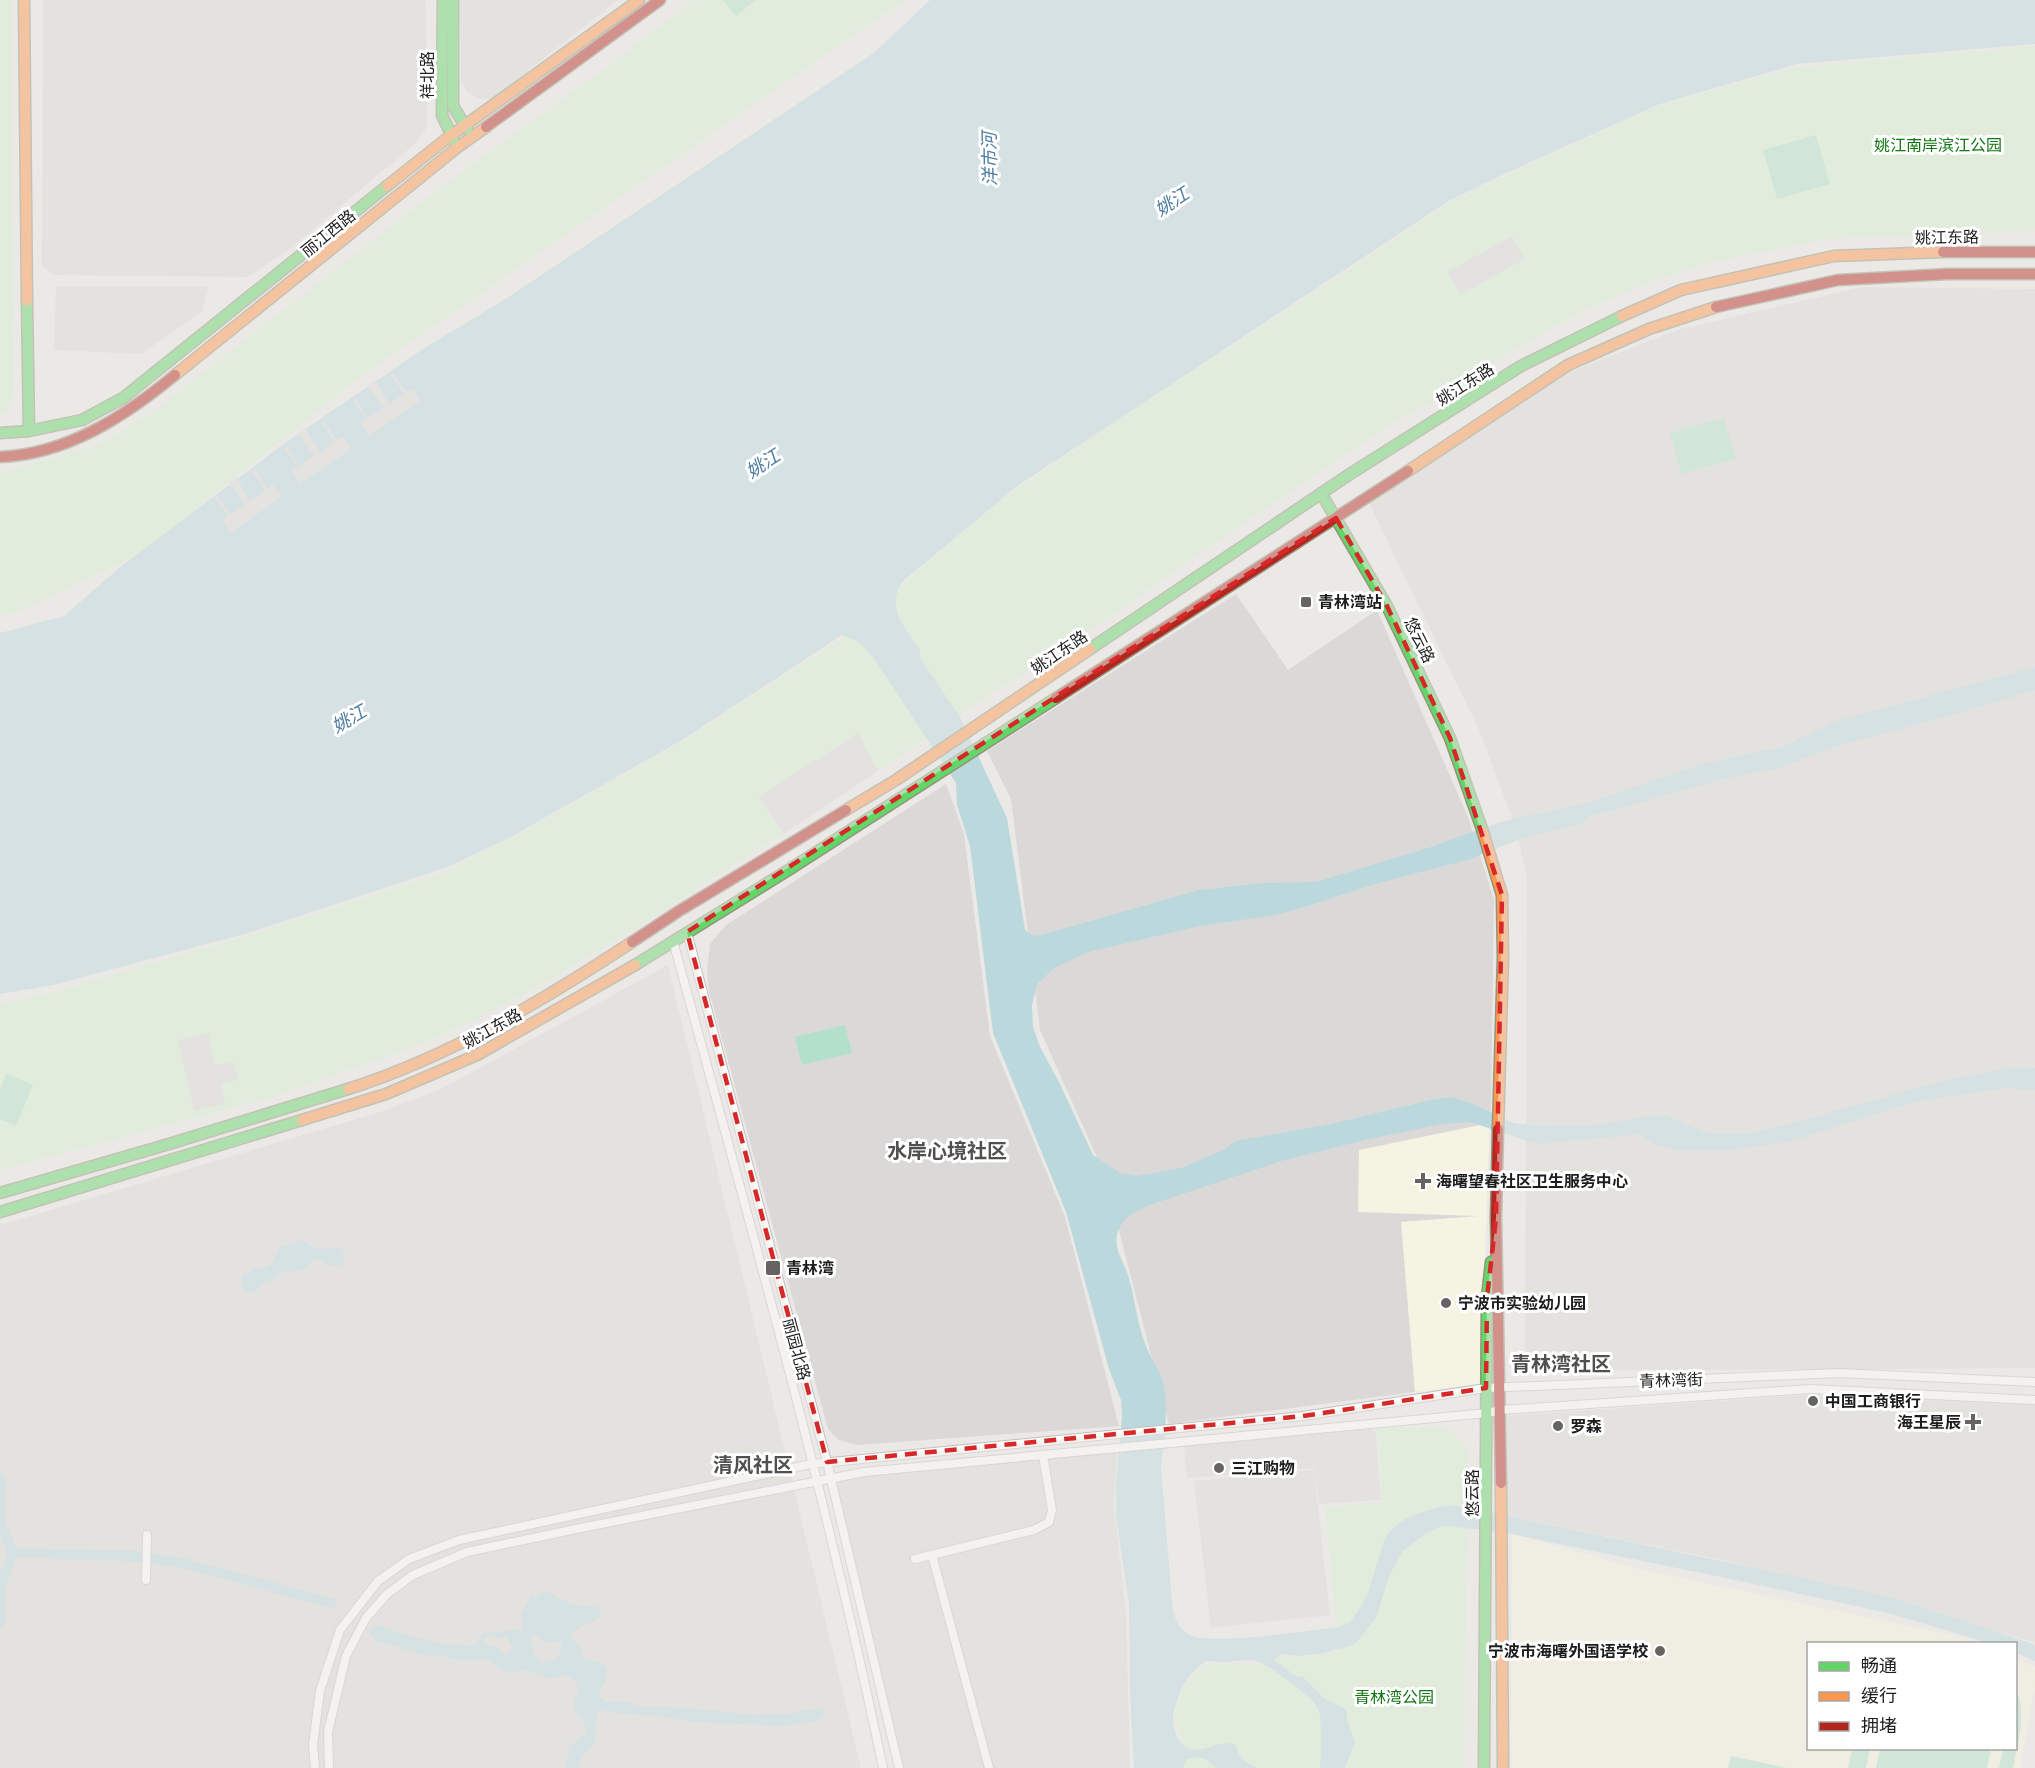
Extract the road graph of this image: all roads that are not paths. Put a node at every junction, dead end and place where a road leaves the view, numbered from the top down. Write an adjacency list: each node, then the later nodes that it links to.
1 (24, 0): 12 (main road)
2 (442, 0): 7 (main road, 祥北路)
3 (453, 0): 6 (main road, 祥北路)
4 (639, 0): 6 (main road, 丽江西路)
5 (660, 0): 8 (main road, 丽江西路)
6 (464, 125): 7 (main road, 丽江西路); 8 (main road, 祥北路)
7 (450, 136): 9 (main road, 祥北路); 12 (main road, 丽江西路)
8 (473, 136): 9 (main road, 丽江西路)
9 (458, 147): 14 (main road, 丽江西路)
10 (2035, 252): 15 (main road, 姚江东路)
11 (2035, 274): 16 (main road)
12 (29, 431): 13 (main road, 丽江西路)
13 (0, 433)
14 (0, 457)
15 (1321, 494): 16 (main road, 悠云路); 19 (main road, 姚江东路)
16 (1336, 518): 17 (main road, 姚江东路); 21 (main road, 悠云路)
17 (687, 932): 18 (main road, 姚江东路); 29 (street, 丽园北路)
18 (672, 941): 20 (main road, 姚江东路); 30 (street, 丽园北路)
19 (0, 1193)
20 (0, 1212)
21 (1496, 1218): 23 (main road, 悠云路); 24 (main road, 悠云路)
22 (2035, 1382): 23 (street, 青林湾街)
23 (1500, 1387): 24 (street, 青林湾街); 26 (main road, 悠云路)
24 (1486, 1388): 27 (main road, 悠云路); 29 (street, 青林湾街)
25 (2035, 1400): 26 (street, 青林湾街)
26 (1500, 1410): 27 (street, 青林湾街); 43 (main road, 悠云路)
27 (1487, 1413): 28 (street, 青林湾街); 42 (main road, 悠云路)
28 (1043, 1455): 31 (street, 青林湾街); 34 (street)
29 (826, 1462): 30 (street, 青林湾街); 31 (street, 丽园北路)
30 (811, 1464): 32 (street, 丽园北路); 37 (street, 青林湾街)
31 (831, 1479): 32 (street, 青林湾街); 40 (street, 丽园北路)
32 (816, 1481): 38 (street, 青林湾街); 39 (street, 丽园北路)
33 (147, 1535): 36 (street)
34 (932, 1555): 35 (street); 41 (street)
35 (915, 1559)
36 (146, 1580)
37 (315, 1768)
38 (329, 1768)
39 (882, 1768)
40 (899, 1768)
41 (989, 1768)
42 (1484, 1768)
43 (1503, 1768)

